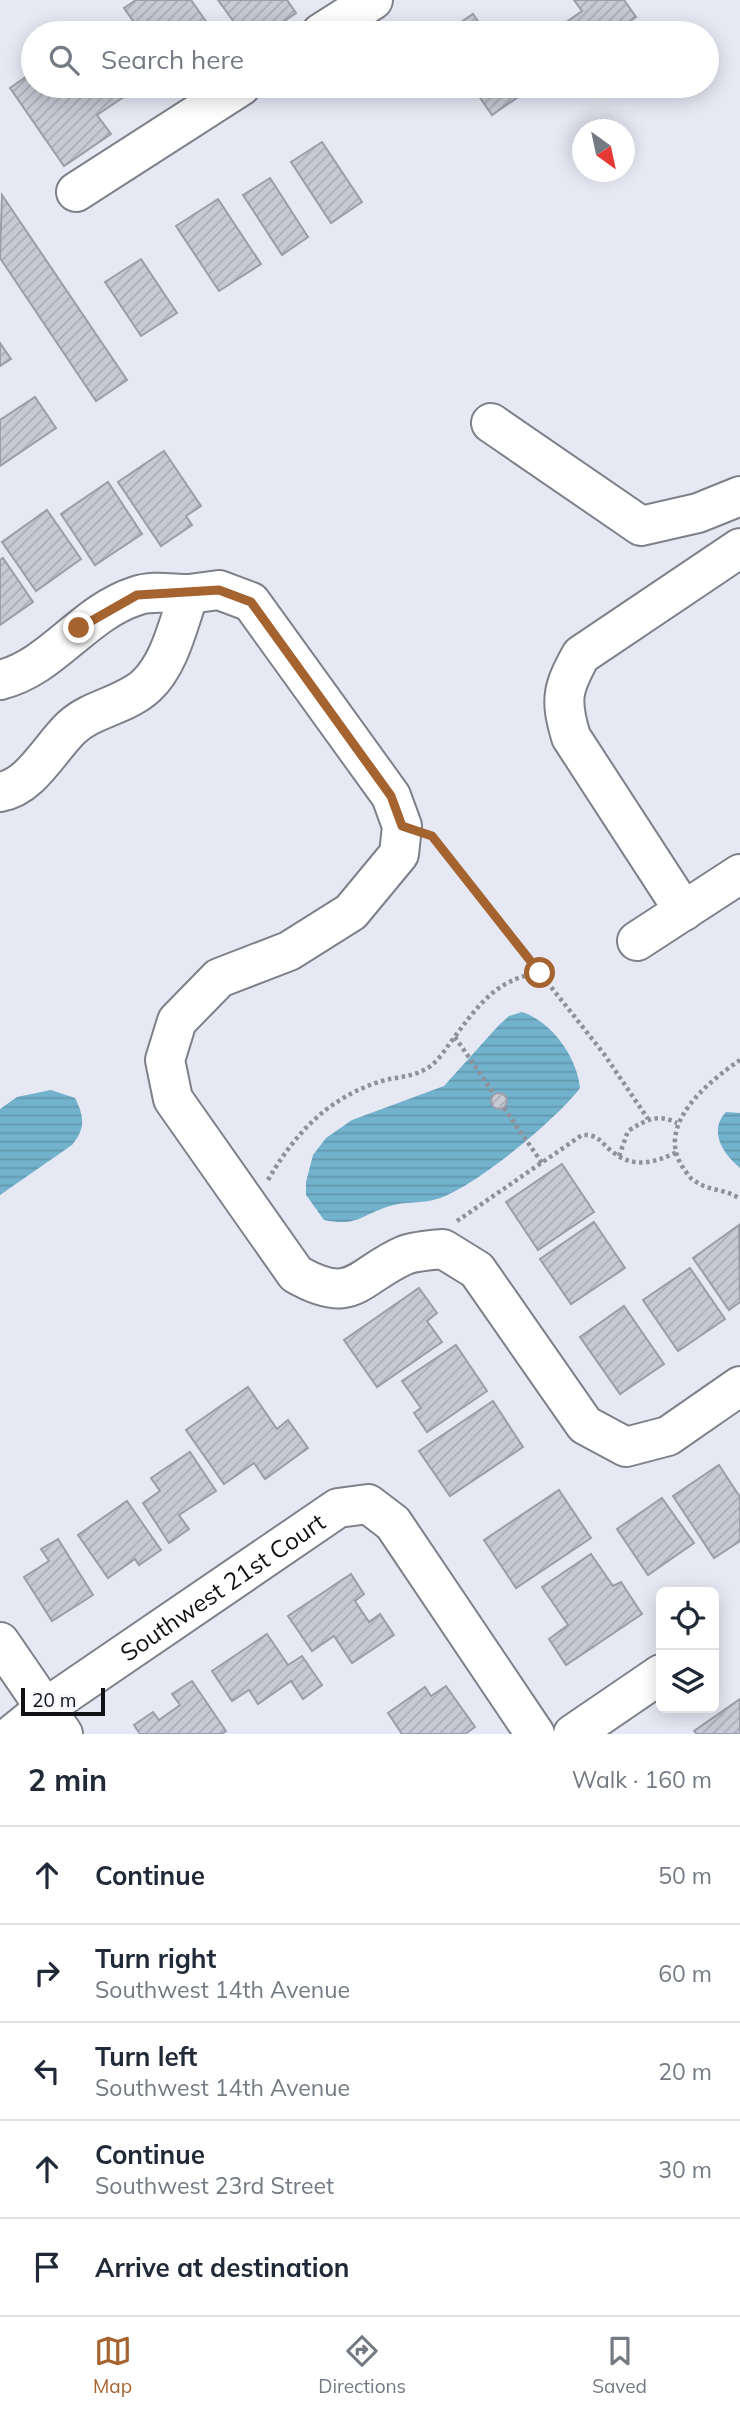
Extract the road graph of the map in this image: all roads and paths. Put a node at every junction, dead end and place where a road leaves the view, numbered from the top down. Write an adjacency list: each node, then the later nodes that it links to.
1 (373, 0): 2 (street)
2 (340, 21)
3 (221, 98): 4 (street)
4 (76, 192)
5 (491, 422): 6 (street)
6 (740, 496)
7 (740, 548): 13 (street)
8 (189, 594): 9 (street); 10 (street); 11 (street)
9 (0, 681)
10 (0, 792)
11 (402, 826): 15 (path); 26 (street)
12 (740, 874): 13 (street)
13 (684, 911): 14 (street)
14 (637, 941)
15 (540, 973): 16 (path); 20 (path)
16 (456, 1040): 18 (path); 26 (path)
17 (740, 1060): 21 (path)
18 (494, 1094)
19 (504, 1108): 24 (path)
20 (648, 1119): 21 (path); 23 (path)
21 (677, 1123): 22 (path)
22 (677, 1152): 23 (path); 25 (path)
23 (619, 1156): 24 (path)
24 (542, 1163): 27 (path)
25 (740, 1199)
26 (246, 1202): 27 (street)
27 (443, 1249): 28 (street)
28 (740, 1386)
29 (0, 1642): 31 (street)
30 (656, 1677): 34 (street)
31 (54, 1721): 32 (street, Southwest 21st Court); 33 (street, Southwest 21st Court)
32 (13, 1734)
33 (536, 1734)
34 (573, 1734)

